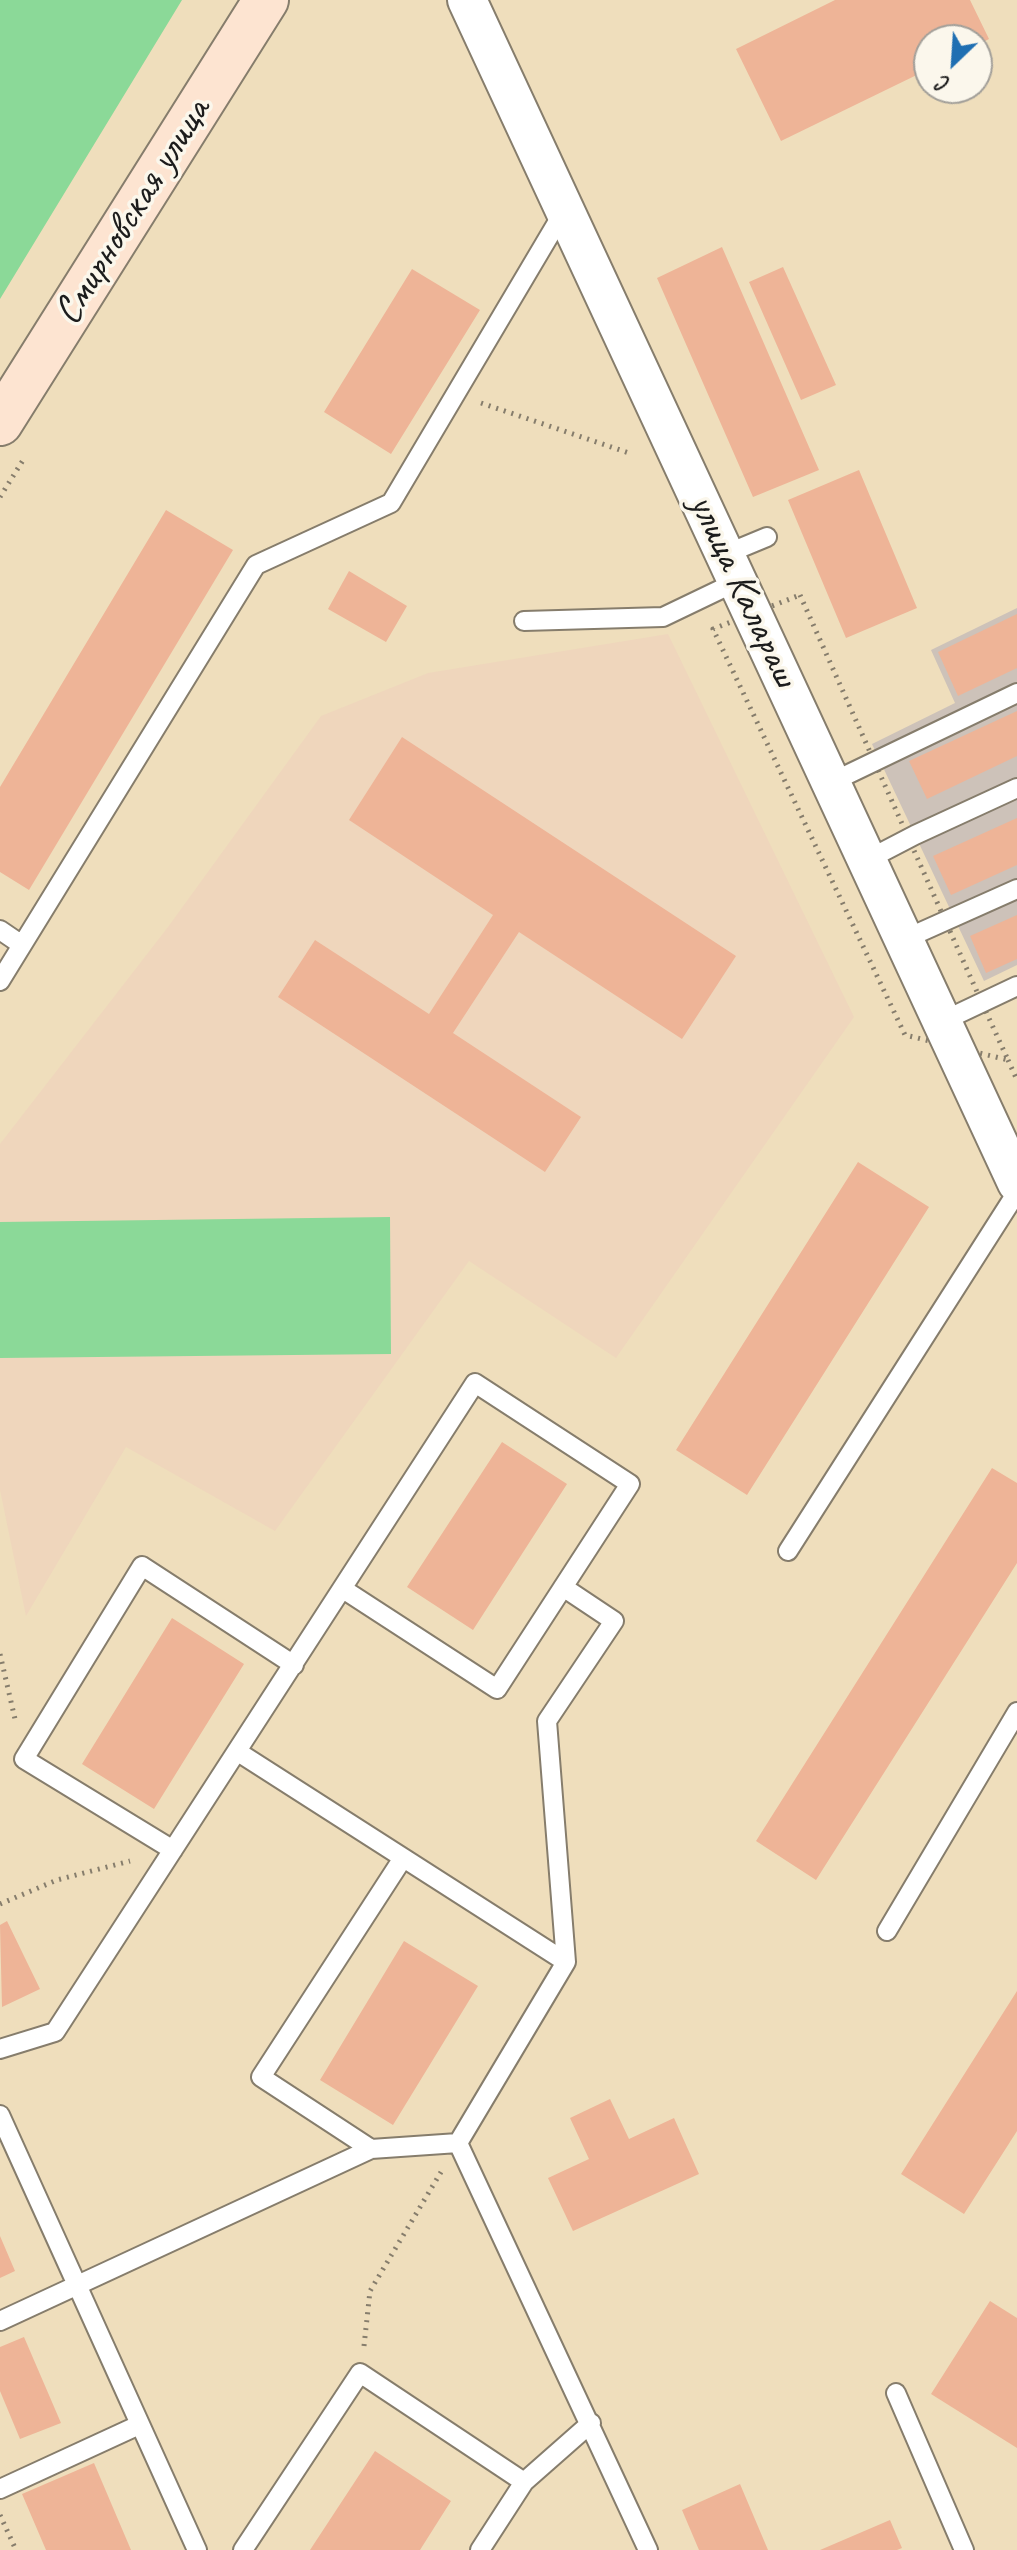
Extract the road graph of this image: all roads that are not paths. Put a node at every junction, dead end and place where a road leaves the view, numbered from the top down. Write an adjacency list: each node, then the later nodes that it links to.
1 (266, 0): 4 (main road, Смирновская улица)
2 (467, 0): 3 (street, улица Калараш)
3 (565, 208): 6 (street, улица Калараш); 15 (lane)
4 (0, 423)
5 (767, 537): 6 (lane)
6 (732, 567): 7 (lane); 9 (street, улица Калараш)
7 (524, 621)
8 (1017, 693): 9 (lane)
9 (832, 782): 11 (street, улица Калараш)
10 (1017, 788): 11 (lane)
11 (867, 860): 14 (street, улица Калараш)
12 (1017, 889): 14 (lane)
13 (0, 930): 15 (lane)
14 (905, 939): 18 (street, улица Калараш)
15 (22, 945): 16 (lane)
16 (0, 981)
17 (1017, 986): 18 (lane)
18 (943, 1021): 19 (street, улица Калараш)
19 (1017, 1183)
20 (1017, 1192): 21 (lane)
21 (788, 1551)
22 (563, 1587): 23 (lane); 23 (lane); 30 (lane)
23 (343, 1589): 24 (lane)
24 (294, 1665): 26 (lane); 27 (lane)
25 (1017, 1712): 29 (lane)
26 (238, 1752): 27 (lane); 28 (lane)
27 (173, 1850): 31 (lane)
28 (403, 1858): 30 (lane); 34 (lane)
29 (887, 1931)
30 (566, 1962): 33 (lane)
31 (0, 2049)
32 (0, 2115): 35 (lane)
33 (458, 2143): 34 (lane); 38 (lane)
34 (371, 2149): 35 (lane)
35 (77, 2286): 36 (lane); 39 (lane)
36 (0, 2321)
37 (896, 2393): 46 (lane)
38 (591, 2423): 40 (lane); 45 (lane)
39 (139, 2425): 41 (lane); 42 (lane)
40 (524, 2482): 43 (lane); 44 (lane)
41 (0, 2489)
42 (197, 2550)
43 (243, 2550)
44 (480, 2550)
45 (648, 2550)
46 (964, 2550)

